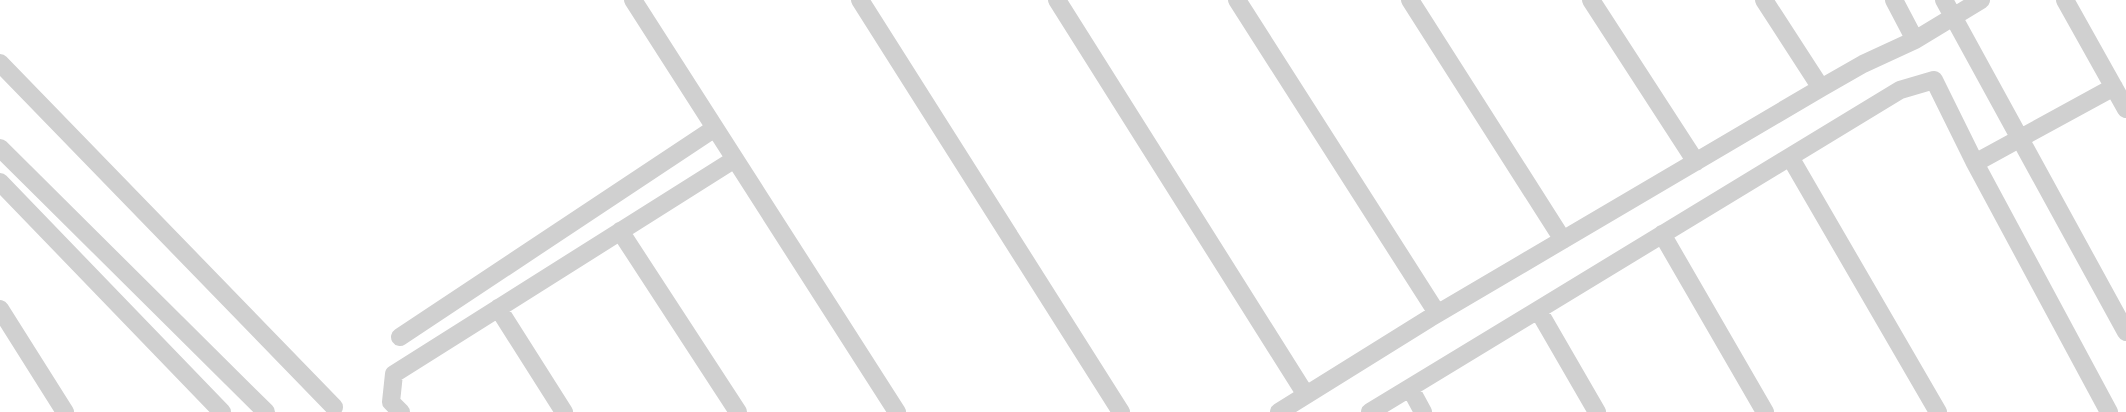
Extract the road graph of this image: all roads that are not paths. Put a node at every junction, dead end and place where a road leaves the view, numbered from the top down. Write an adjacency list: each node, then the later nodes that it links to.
1 (633, 0): 18 (lane)
2 (860, 0): 45 (lane)
3 (1057, 0): 36 (lane)
4 (1237, 0): 32 (lane)
5 (1410, 0): 28 (lane)
6 (1591, 0): 23 (lane)
7 (1764, 0): 16 (lane)
8 (1894, 0): 13 (lane)
9 (1944, 0): 12 (lane)
10 (1981, 0): 12 (lane)
11 (2065, 0): 15 (lane)
12 (1952, 16): 13 (lane); 19 (lane)
13 (1915, 40): 16 (lane)
14 (0, 63): 37 (lane)
15 (2114, 87): 17 (lane); 19 (lane)
16 (1821, 88): 23 (lane)
17 (2126, 109)
18 (715, 128): 22 (lane); 34 (lane)
19 (2020, 139): 24 (lane); 33 (lane)
20 (0, 148): 40 (lane)
21 (1790, 156): 24 (lane); 27 (lane); 51 (lane)
22 (735, 159): 26 (lane); 44 (lane)
23 (1696, 162): 28 (lane)
24 (1975, 163): 52 (lane)
25 (0, 182): 39 (lane)
26 (620, 231): 29 (lane); 43 (lane)
27 (1662, 234): 31 (lane); 50 (lane)
28 (1563, 240): 32 (lane)
29 (498, 308): 41 (lane); 42 (lane)
30 (0, 309): 38 (lane)
31 (1538, 310): 35 (lane); 49 (lane)
32 (1437, 314): 36 (lane)
33 (2126, 332)
34 (400, 337)
35 (1410, 388): 47 (lane); 48 (lane)
36 (1306, 395): 46 (lane)
37 (338, 410)
38 (65, 412)
39 (222, 412)
40 (266, 412)
41 (401, 412)
42 (564, 412)
43 (738, 412)
44 (897, 412)
45 (1121, 412)
46 (1279, 412)
47 (1370, 412)
48 (1424, 412)
49 (1597, 412)
50 (1765, 412)
51 (1938, 412)
52 (2109, 412)

